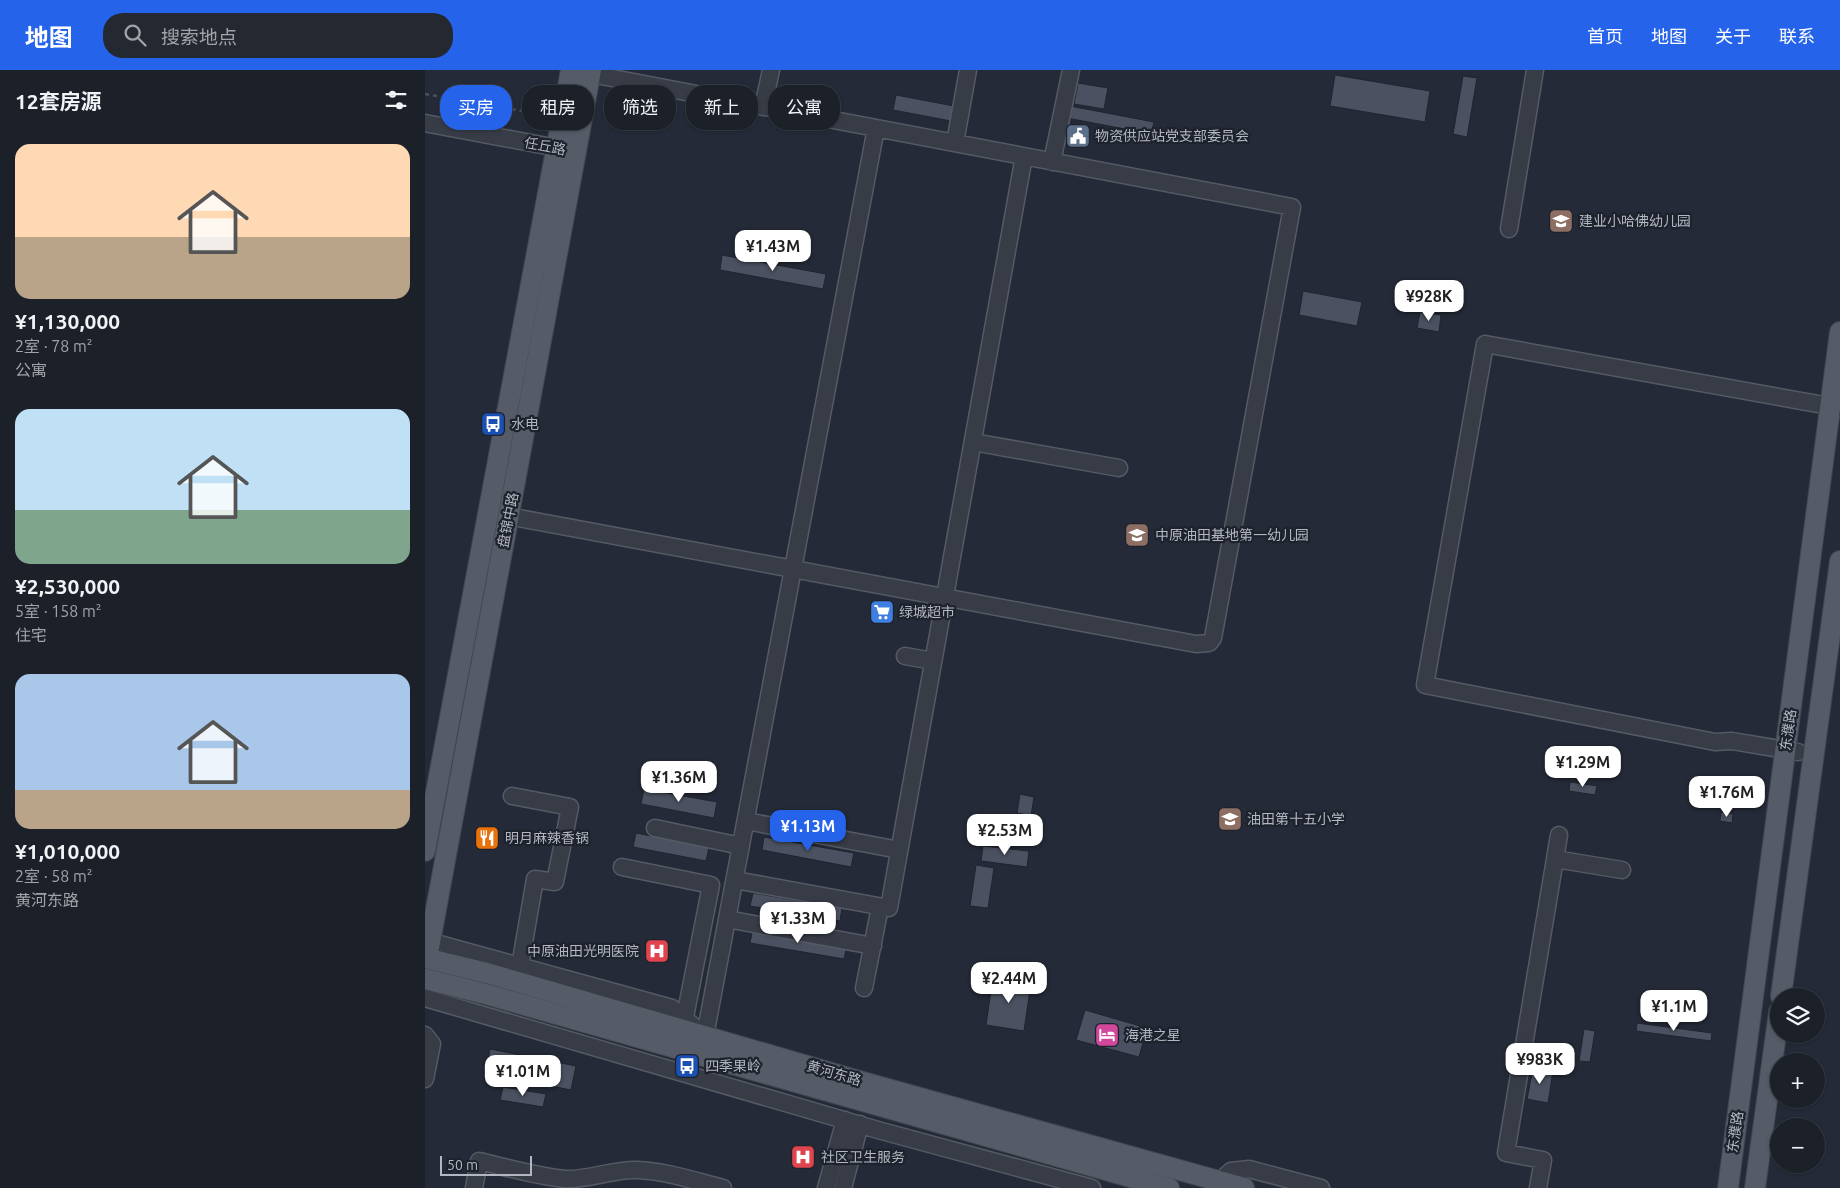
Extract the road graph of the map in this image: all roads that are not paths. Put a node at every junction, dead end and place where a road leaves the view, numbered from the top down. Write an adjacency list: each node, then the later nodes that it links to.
1 (571, 70): 11 (main road, 盘锦中路)
2 (771, 70): 7 (street)
3 (968, 70): 10 (street)
4 (1071, 70): 14 (street)
5 (1535, 70): 15 (street)
6 (591, 72): 7 (street); 12 (main road, 盘锦中路)
7 (763, 107): 9 (street)
8 (425, 123): 11 (street, 任丘路)
9 (876, 128): 10 (street); 22 (street)
10 (955, 143): 13 (street)
11 (556, 148): 12 (street, 任丘路); 33 (main road, 盘锦中路)
12 (576, 152): 20 (main road, 盘锦中路)
13 (1025, 156): 14 (street); 18 (street)
14 (1052, 162): 23 (street)
15 (1509, 229)
16 (1840, 332): 17 (main road, 东濮路)
17 (1835, 407): 26 (street); 63 (main road, 东濮路)
18 (973, 442): 19 (street); 23 (street)
19 (1119, 468)
20 (509, 516): 22 (street); 41 (main road, 盘锦中路)
21 (1840, 561): 45 (main road, 东濮路)
22 (793, 570): 23 (street); 28 (street)
23 (945, 598): 25 (street)
24 (905, 656): 25 (street)
25 (933, 661): 32 (street)
26 (1798, 752)
27 (512, 796): 42 (street)
28 (746, 821): 31 (street); 32 (street)
29 (655, 828): 31 (street)
30 (1559, 835): 34 (street)
31 (741, 846): 37 (street)
32 (899, 850): 38 (street)
33 (425, 851)
34 (1555, 859): 36 (street); 62 (street)
35 (623, 867): 47 (street)
36 (1622, 870)
37 (735, 880): 38 (street); 39 (street)
38 (885, 908): 40 (street)
39 (727, 919): 40 (street); 49 (street)
40 (873, 946): 44 (street)
41 (427, 953): 42 (street); 49 (main road, 黄河东路)
42 (520, 966): 47 (street)
43 (425, 979): 59 (main road, 黄河东路)
44 (864, 988)
45 (1782, 988)
46 (425, 998): 52 (street)
47 (685, 1017): 49 (street)
48 (425, 1035): 51 (street)
49 (705, 1036): 53 (main road, 黄河东路)
50 (1775, 1043): 64 (main road, 东濮路)
51 (425, 1079)
52 (852, 1122): 56 (street); 57 (street); 58 (street)
53 (1219, 1181): 60 (main road, 黄河东路); 61 (street)
54 (474, 1188): 55 (street)
55 (723, 1188)
56 (826, 1188)
57 (843, 1188)
58 (1092, 1188)
59 (1169, 1188)
60 (1244, 1188)
61 (1321, 1188)
62 (1538, 1188)
63 (1728, 1188)
64 (1755, 1188)

